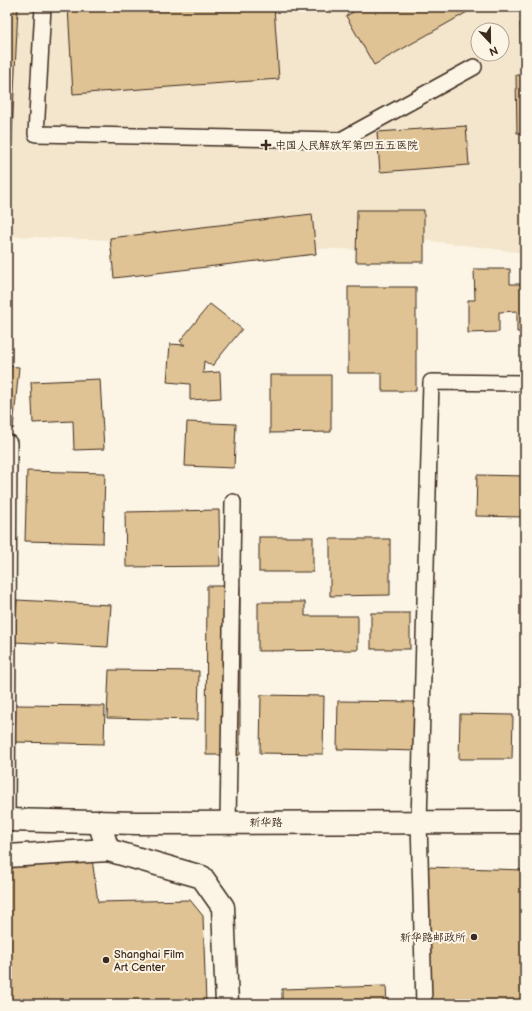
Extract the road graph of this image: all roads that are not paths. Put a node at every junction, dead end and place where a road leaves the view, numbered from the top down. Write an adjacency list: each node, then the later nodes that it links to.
1 (43, 7): 2 (lane)
2 (474, 67)
3 (525, 383): 9 (lane)
4 (9, 443): 6 (lane)
5 (232, 502): 8 (lane)
6 (7, 820): 7 (street, 新华路)
7 (100, 822): 8 (street, 新华路); 11 (street)
8 (228, 822): 9 (street, 新华路)
9 (419, 822): 10 (street, 新华路); 14 (lane)
10 (525, 822)
11 (108, 850): 12 (street); 13 (street)
12 (7, 856)
13 (227, 1004)
14 (424, 1004)

